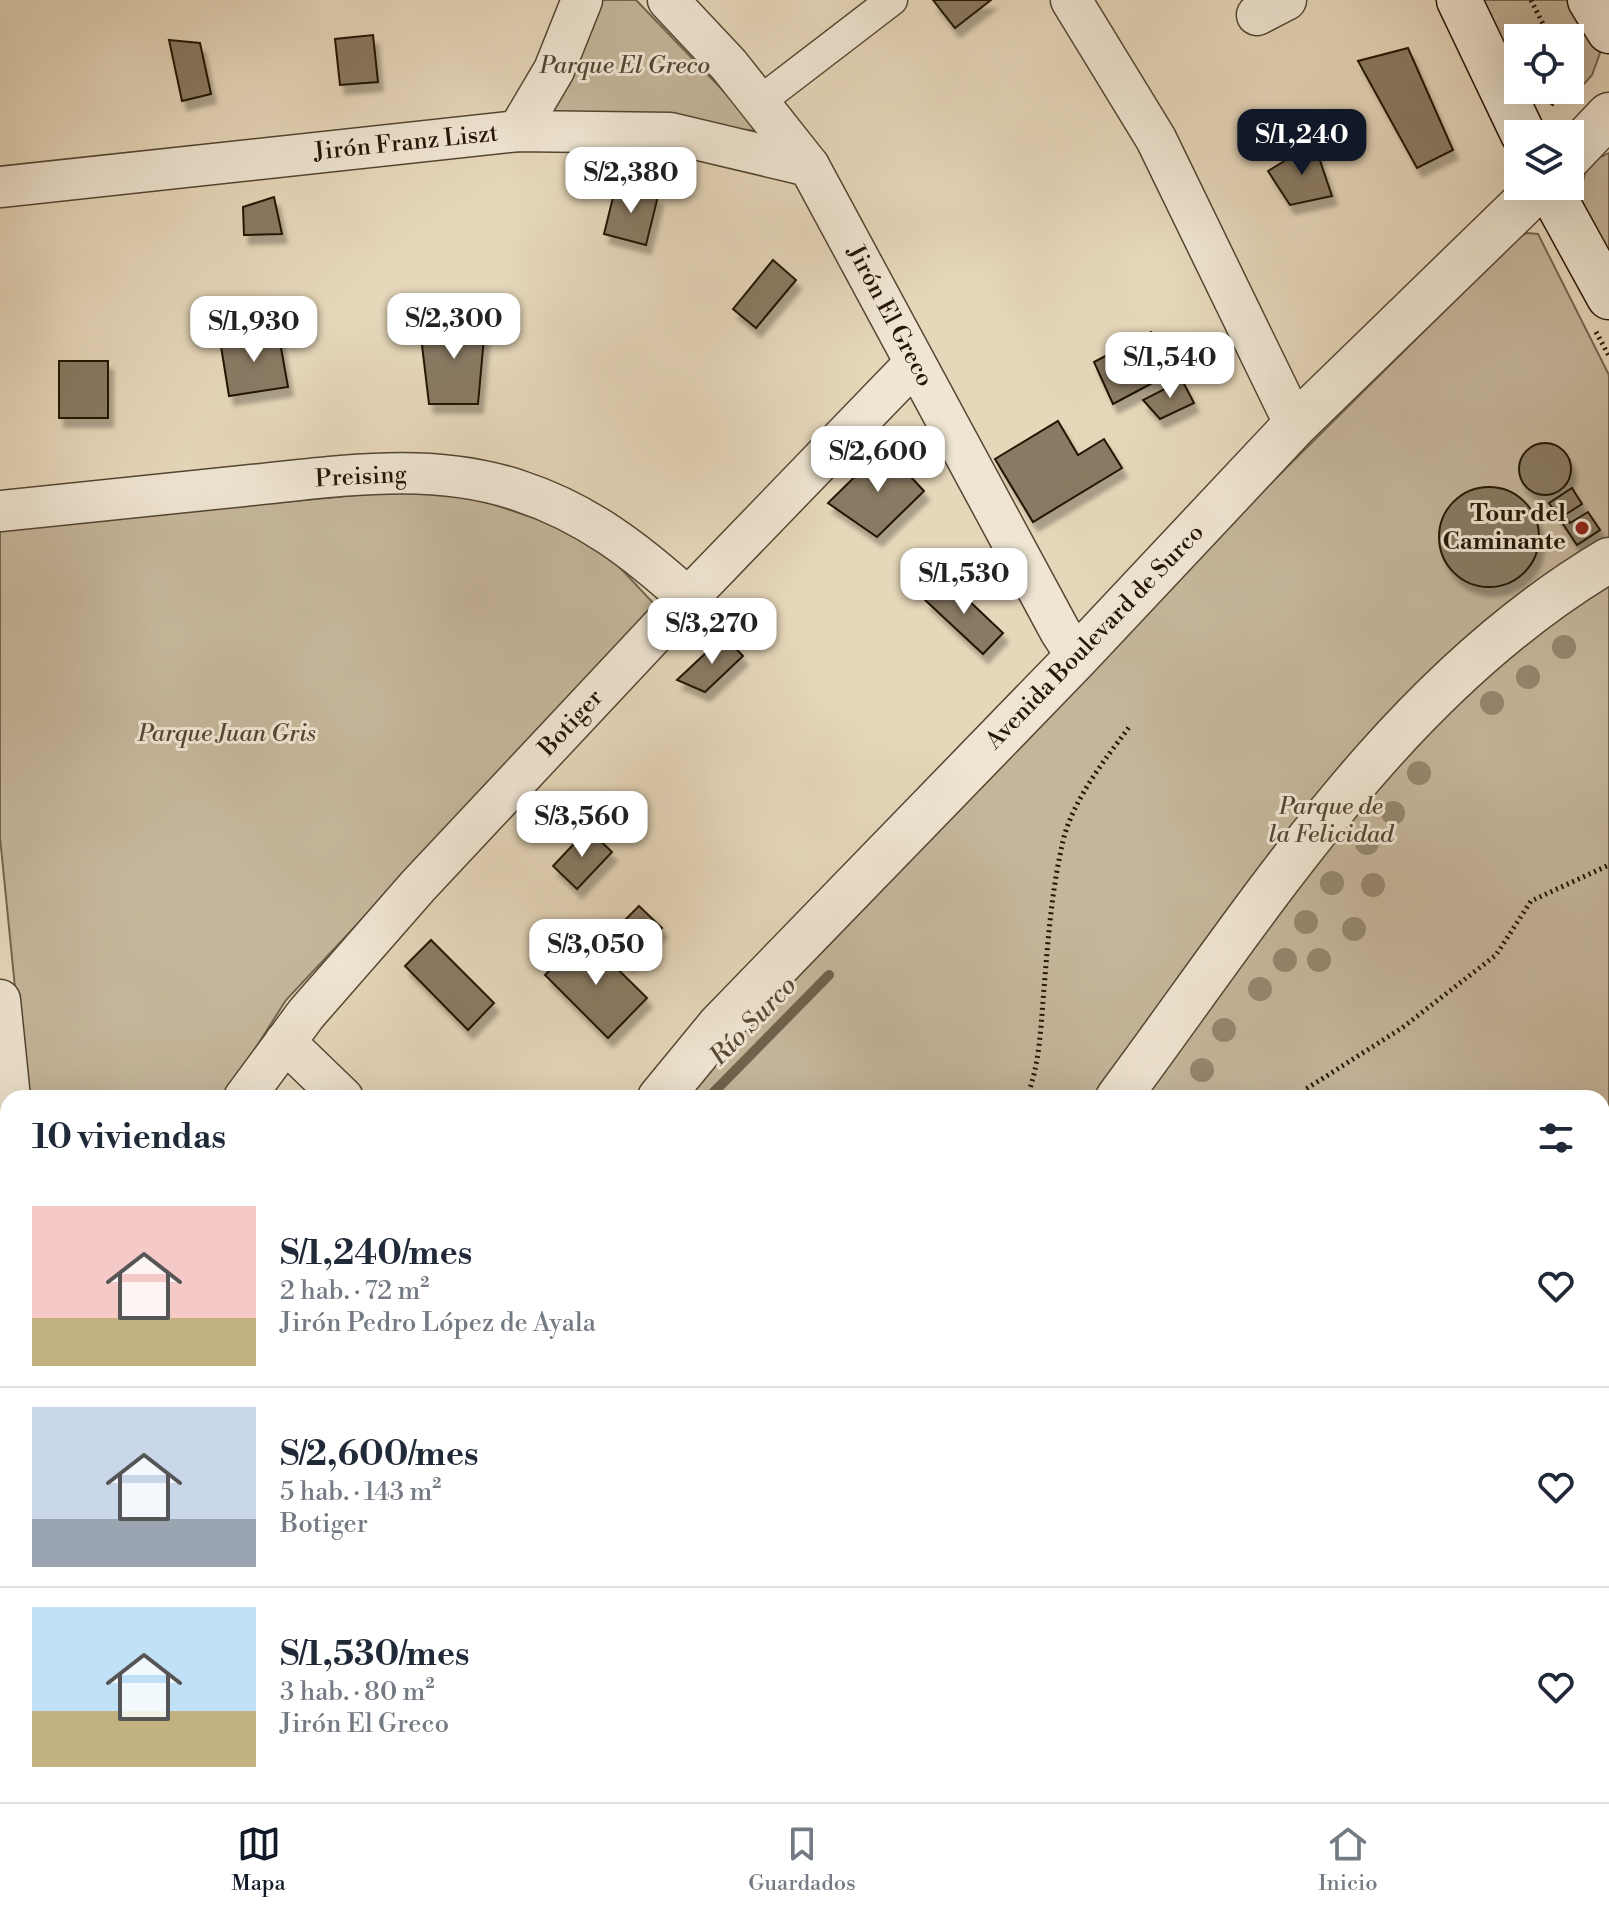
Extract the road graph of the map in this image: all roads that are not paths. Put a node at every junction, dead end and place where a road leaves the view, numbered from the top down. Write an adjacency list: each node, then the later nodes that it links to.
1 (582, 0): 11 (street)
2 (668, 0): 8 (street, Jirón El Greco)
3 (892, 0): 8 (street)
4 (1071, 0): 19 (street)
5 (1459, 0): 10 (street)
6 (1590, 0): 7 (street)
7 (1609, 31)
8 (759, 102): 13 (street, Jirón El Greco)
9 (1609, 115): 12 (street)
10 (1516, 120)
11 (518, 131): 13 (street, Jirón Franz Liszt); 14 (street, Jirón Franz Liszt)
12 (1584, 141)
13 (809, 166): 18 (street, Jirón El Greco)
14 (0, 187)
15 (1527, 200): 19 (street, Avenida Boulevard de Surco)
16 (1556, 200): 17 (street)
17 (1609, 297)
18 (915, 363): 22 (street, Botiger); 23 (street, Jirón El Greco)
19 (1295, 425): 23 (street, Avenida Boulevard de Surco)
20 (0, 511): 22 (street, Preising)
21 (1609, 560): 30 (street)
22 (688, 598): 25 (street, Botiger)
23 (1077, 657): 29 (street, Avenida Boulevard de Surco)
24 (0, 1001): 26 (street)
25 (285, 1042): 27 (street, Botiger); 28 (street)
26 (9, 1090)
27 (250, 1090)
28 (335, 1090)
29 (667, 1090)
30 (1124, 1090)

